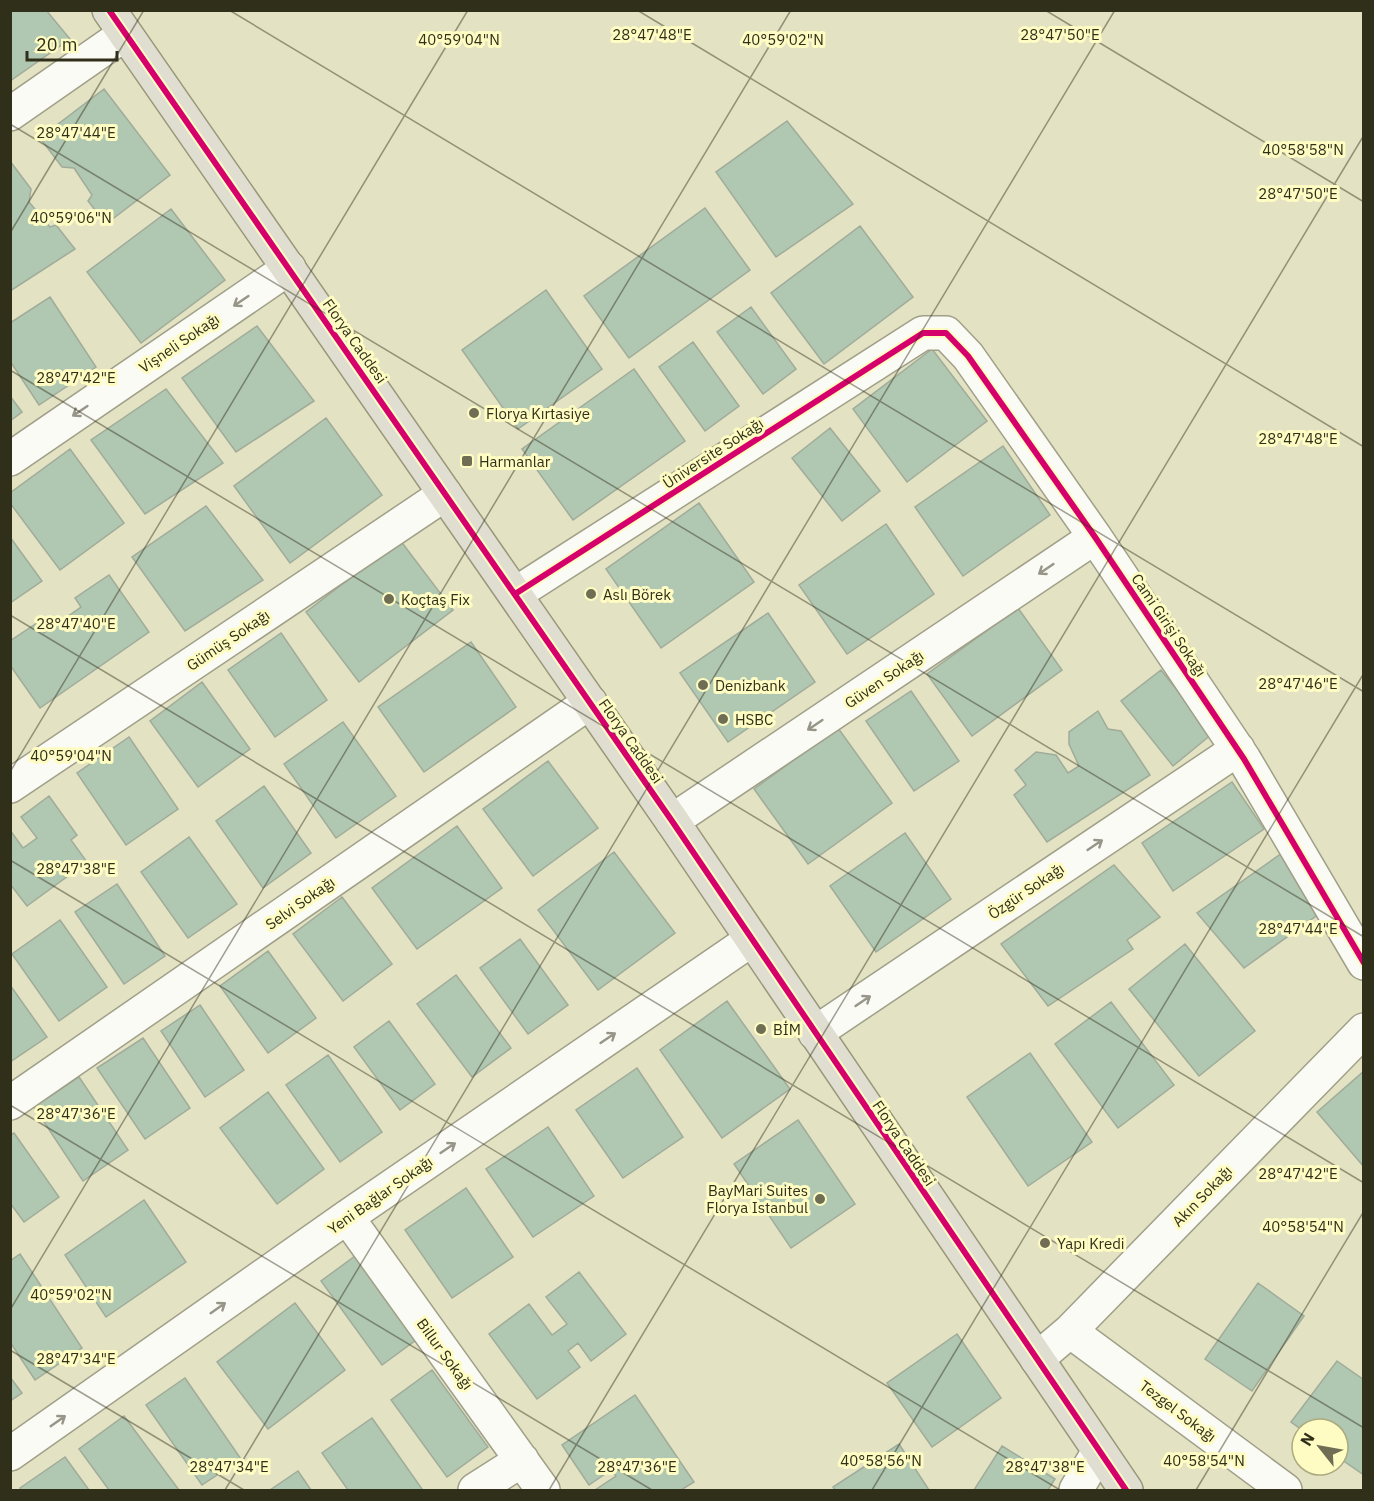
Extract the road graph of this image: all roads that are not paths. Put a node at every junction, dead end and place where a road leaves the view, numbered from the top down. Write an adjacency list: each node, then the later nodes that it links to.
1 (117, 22): 2 (street); 3 (main road, Florya Caddesi)
2 (10, 114)
3 (289, 268): 5 (street, Vişneli Sokağı, one-way to 5); 6 (main road, Florya Caddesi)
4 (923, 333): 7 (street, Cami Girişi Sokağı); 8 (street, Üniversite Sokağı)
5 (10, 459)
6 (445, 494): 8 (main road, Florya Caddesi); 11 (street, Gümüş Sokağı)
7 (1095, 537): 10 (street, Cami Girişi Sokağı); 12 (street, Güven Sokağı, one-way to 12)
8 (515, 594): 9 (main road, Florya Caddesi)
9 (590, 702): 12 (main road, Florya Caddesi); 17 (street, Selvi Sokağı)
10 (1238, 749): 14 (street, Cami Girişi Sokağı); 16 (street, Özgür Sokağı, one-way to 10)
11 (10, 786)
12 (672, 821): 13 (main road, Florya Caddesi)
13 (751, 940): 16 (main road, Florya Caddesi); 18 (street, Yeni Bağlar Sokağı, one-way to 13)
14 (1364, 963)
15 (1364, 1030): 19 (street, Akın Sokağı)
16 (815, 1033): 20 (main road, Florya Caddesi)
17 (10, 1103)
18 (347, 1217): 22 (street, Yeni Bağlar Sokağı, one-way to 18); 23 (street, Billur Sokağı)
19 (1070, 1331): 20 (street, Akın Sokağı); 28 (street, Tezgel Sokağı)
20 (1037, 1359): 21 (main road, Florya Caddesi)
21 (1099, 1451): 26 (street); 27 (main road, Florya Caddesi)
22 (10, 1454)
23 (522, 1460): 24 (street); 25 (street, Billur Sokağı)
24 (475, 1491)
25 (543, 1491)
26 (1076, 1491)
27 (1126, 1491)
28 (1285, 1491)

